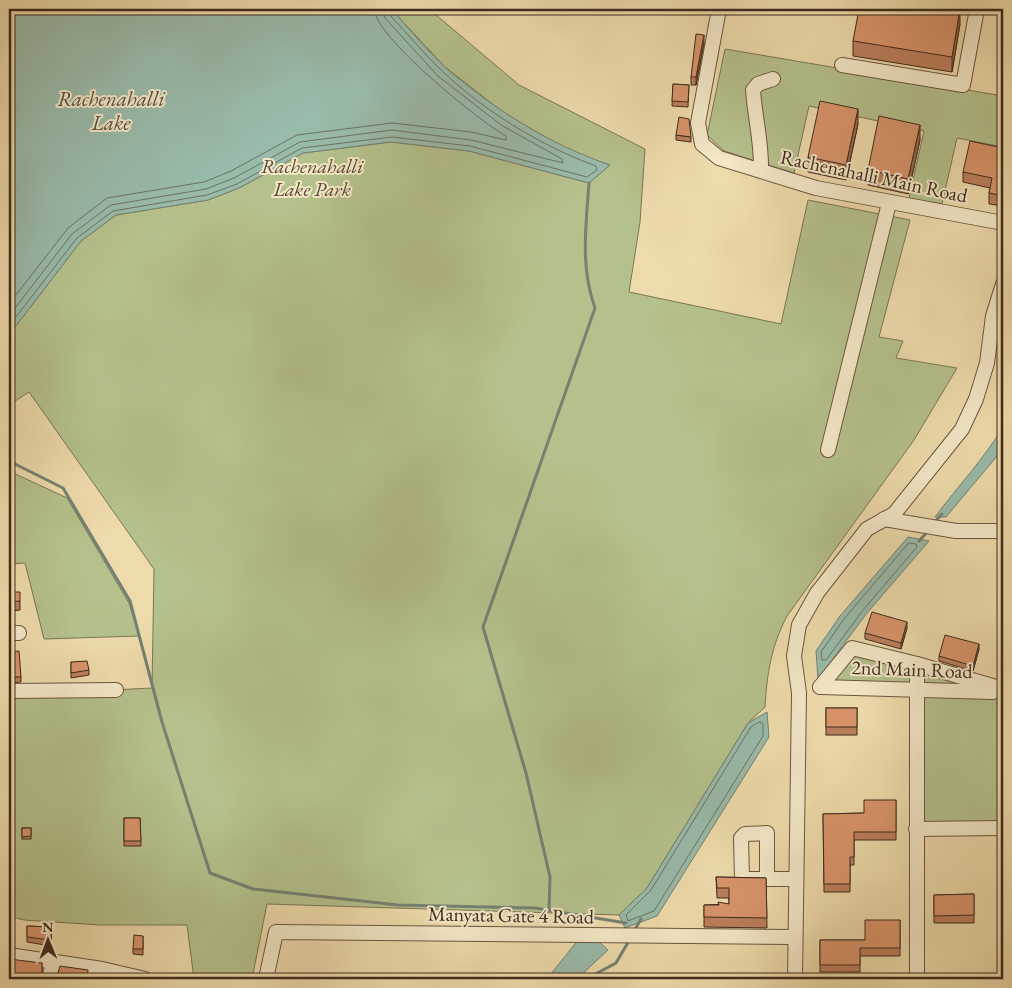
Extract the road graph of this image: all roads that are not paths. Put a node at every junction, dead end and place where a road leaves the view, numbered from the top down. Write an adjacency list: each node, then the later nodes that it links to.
1 (719, 9): 5 (street, Rachenahalli Main Road)
2 (976, 9): 3 (street)
3 (842, 65)
4 (773, 79): 5 (street)
5 (761, 171): 6 (street, Rachenahalli Main Road)
6 (889, 203): 7 (street, Rachenahalli Main Road); 9 (street)
7 (1003, 223)
8 (1003, 284): 10 (street)
9 (828, 450)
10 (884, 519): 11 (street); 20 (street)
11 (1003, 531)
12 (917, 664): 13 (street); 13 (street, 2nd Main Road); 16 (street)
13 (917, 689): 16 (street, 2nd Main Road); 18 (street)
14 (116, 690): 15 (street)
15 (9, 691)
16 (1003, 691)
17 (1003, 828): 18 (street)
18 (916, 829): 29 (street)
19 (767, 879): 20 (street)
20 (795, 879): 21 (street)
21 (794, 937): 27 (street, Manyata Gate 4 Road); 28 (street)
22 (9, 955): 23 (street)
23 (53, 962): 24 (street); 25 (street)
24 (95, 974): 26 (street)
25 (49, 979)
26 (145, 979)
27 (266, 979)
28 (795, 979)
29 (918, 979)

